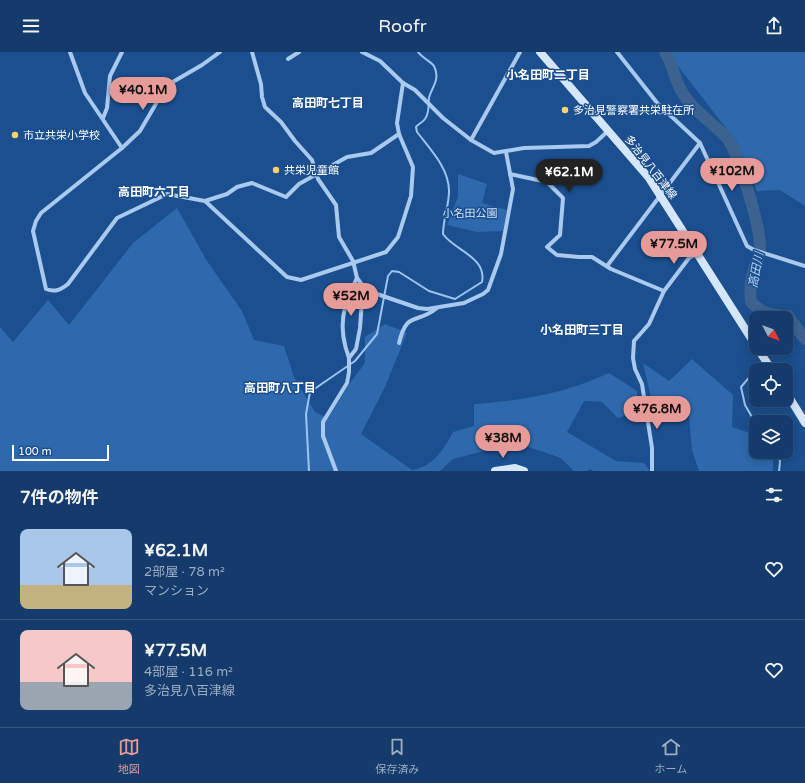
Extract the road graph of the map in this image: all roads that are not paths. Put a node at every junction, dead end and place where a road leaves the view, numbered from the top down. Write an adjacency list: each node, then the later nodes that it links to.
1 (70, 52): 12 (street)
2 (122, 52): 12 (street)
3 (220, 52): 17 (street)
4 (252, 52): 20 (street)
5 (299, 52): 10 (street)
6 (362, 52): 11 (street)
7 (520, 52): 15 (street)
8 (540, 52): 13 (main road, 多治見八百津線)
9 (617, 52): 16 (street)
10 (288, 59)
11 (403, 83): 14 (street); 15 (street)
12 (103, 118): 17 (street)
13 (608, 130): 18 (street); 21 (main road, 多治見八百津線)
14 (399, 134): 20 (street); 24 (street)
15 (471, 140): 18 (street)
16 (700, 143): 21 (street); 26 (street)
17 (122, 148): 22 (street)
18 (506, 152): 19 (street)
19 (510, 174): 25 (street); 30 (street)
20 (317, 175): 22 (street); 24 (street)
21 (661, 196): 23 (main road, 多治見八百津線); 25 (street)
22 (205, 201): 24 (street)
23 (697, 254): 29 (street); 31 (main road, 多治見八百津線)
24 (353, 261): 27 (street)
25 (607, 266): 29 (street)
26 (805, 266)
27 (357, 278): 28 (street); 33 (street)
28 (363, 286): 30 (street); 33 (street)
29 (664, 291): 39 (street)
30 (437, 308): 32 (street)
31 (749, 335)
32 (398, 343)
33 (349, 359): 36 (street)
34 (793, 403): 35 (main road)
35 (805, 422)
36 (336, 471)
37 (495, 471): 38 (main road)
38 (524, 471)
39 (652, 471)

